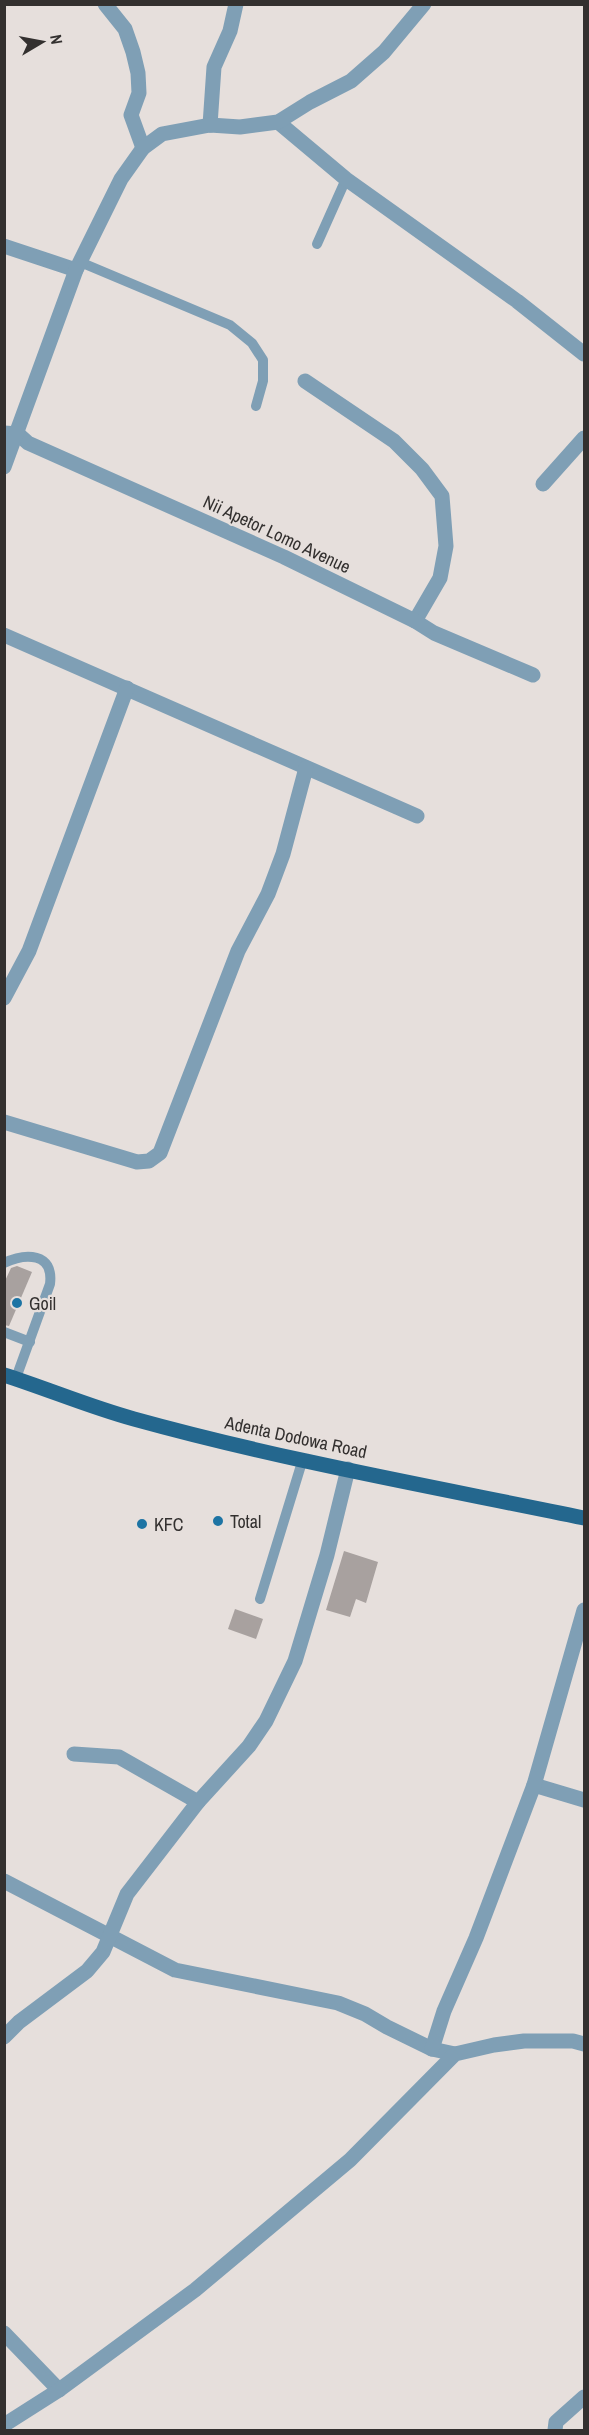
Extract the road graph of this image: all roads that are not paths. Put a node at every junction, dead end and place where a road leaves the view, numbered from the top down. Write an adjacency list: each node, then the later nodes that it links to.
1 (105, 4): 6 (street)
2 (236, 4): 5 (street)
3 (424, 4): 4 (street)
4 (278, 122): 5 (street); 7 (street)
5 (210, 125): 6 (street)
6 (143, 148): 10 (street)
7 (346, 179): 8 (lane); 11 (street)
8 (317, 244)
9 (4, 246): 10 (street)
10 (78, 266): 13 (lane); 14 (street)
11 (585, 354)
12 (305, 381): 18 (street)
13 (255, 406)
14 (11, 433): 16 (street); 18 (street, Nii Apetor Lomo Avenue)
15 (585, 438): 17 (street)
16 (4, 467)
17 (543, 484)
18 (415, 621): 20 (street, Nii Apetor Lomo Avenue)
19 (4, 635): 21 (street)
20 (533, 675)
21 (127, 688): 22 (street); 24 (street)
22 (306, 768): 23 (street); 25 (street)
23 (417, 816)
24 (4, 998)
25 (4, 1122)
26 (4, 1263): 28 (lane)
27 (4, 1332): 28 (lane)
28 (30, 1342): 29 (lane)
29 (10, 1376): 30 (main road, Adenta Dodowa Road)
30 (302, 1462): 31 (main road, Adenta Dodowa Road); 33 (lane)
31 (348, 1469): 32 (main road, Adenta Dodowa Road); 38 (street)
32 (585, 1518)
33 (260, 1599)
34 (585, 1610): 36 (street)
35 (74, 1754): 38 (street)
36 (534, 1785): 37 (street); 43 (street)
37 (585, 1800)
38 (198, 1802): 40 (street)
39 (4, 1881): 40 (street)
40 (110, 1935): 41 (street); 43 (street)
41 (4, 2037)
42 (585, 2044): 44 (street)
43 (432, 2049): 44 (street)
44 (455, 2054): 46 (street)
45 (4, 2333): 46 (street)
46 (58, 2390): 48 (street)
47 (585, 2397): 49 (street)
48 (4, 2425)
49 (555, 2430)

